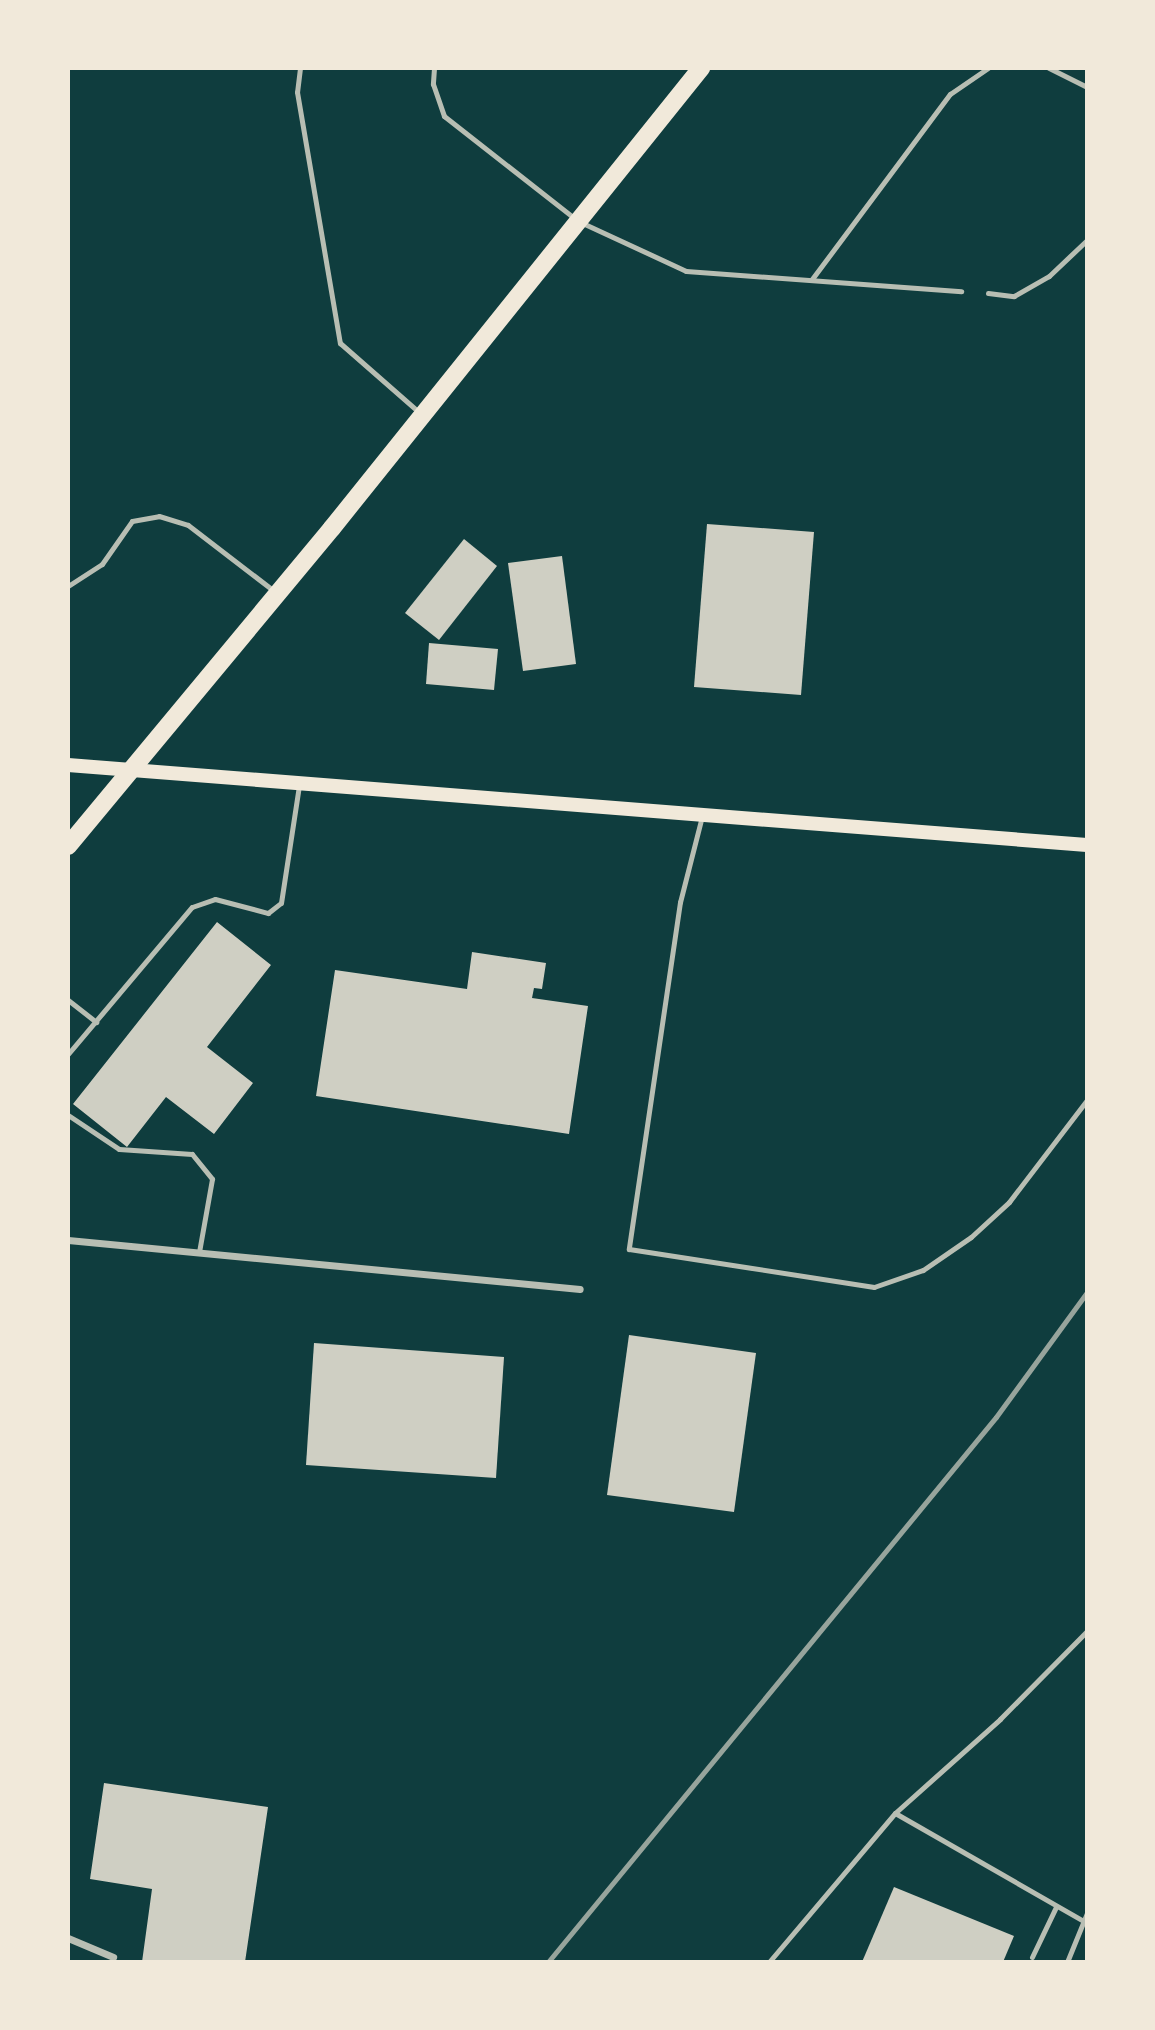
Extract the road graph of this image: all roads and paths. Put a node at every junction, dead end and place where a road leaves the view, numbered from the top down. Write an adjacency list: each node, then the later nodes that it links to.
1 (300, 68): 12 (lane)
2 (434, 68): 7 (lane)
3 (701, 68): 7 (main road)
4 (988, 68): 9 (lane)
5 (1049, 68): 6 (lane)
6 (1087, 87)
7 (579, 221): 9 (lane); 12 (main road)
8 (1087, 240): 11 (lane)
9 (812, 279): 10 (lane)
10 (961, 291)
11 (988, 293)
12 (422, 415): 14 (main road)
13 (68, 586): 14 (lane)
14 (277, 593): 16 (main road)
15 (68, 765): 16 (main road)
16 (127, 770): 17 (main road); 20 (main road)
17 (300, 783): 18 (main road); 22 (lane)
18 (703, 813): 19 (main road); 24 (lane)
19 (1087, 845)
20 (68, 846)
21 (68, 1000): 22 (lane)
22 (96, 1022): 23 (lane)
23 (68, 1054)
24 (1087, 1100)
25 (68, 1115): 27 (lane)
26 (68, 1240): 27 (street)
27 (199, 1252): 28 (street)
28 (580, 1289)
29 (1087, 1631): 30 (lane)
30 (895, 1813): 31 (lane); 37 (lane)
31 (1056, 1907): 33 (lane); 36 (lane)
32 (1087, 1913): 33 (lane)
33 (1085, 1922): 38 (lane)
34 (68, 1938): 35 (street)
35 (113, 1957)
36 (1032, 1957)
37 (769, 1962)
38 (1067, 1962)

